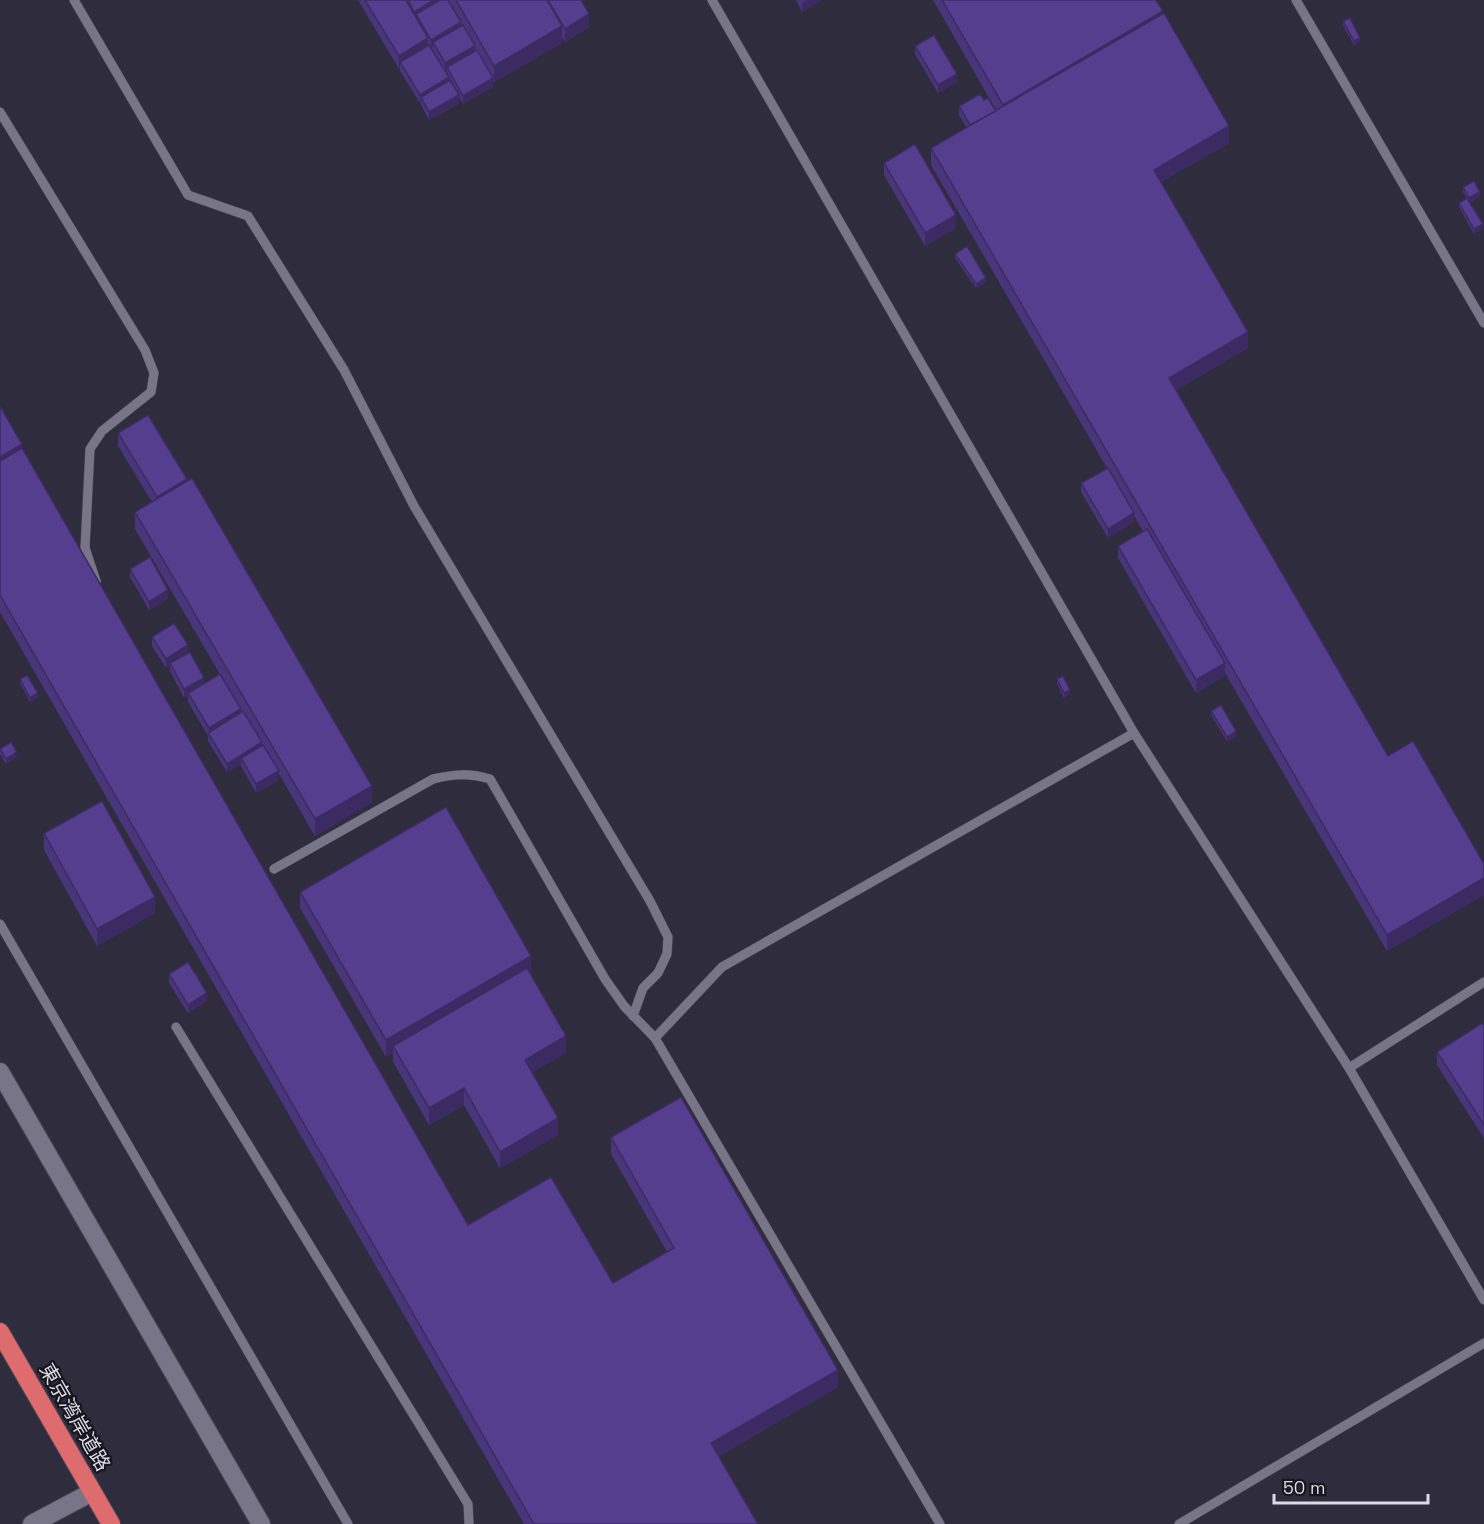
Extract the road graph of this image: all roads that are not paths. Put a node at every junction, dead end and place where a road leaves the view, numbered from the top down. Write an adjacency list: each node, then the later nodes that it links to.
1 (74, 0): 11 (lane)
2 (712, 0): 7 (lane)
3 (1296, 0): 5 (lane)
4 (0, 112): 6 (lane)
5 (1484, 323)
6 (98, 586)
7 (1134, 733): 13 (lane); 14 (lane)
8 (274, 869): 11 (lane)
9 (0, 924): 23 (lane)
10 (1484, 982): 14 (lane)
11 (633, 1016): 13 (lane)
12 (176, 1027): 24 (lane)
13 (655, 1038): 25 (lane)
14 (1349, 1068): 16 (lane)
15 (0, 1072): 22 (street)
16 (1484, 1300)
17 (0, 1332): 19 (highway, 東京湾岸道路)
18 (1484, 1343): 26 (lane)
19 (92, 1492): 20 (street); 21 (highway, 東京湾岸道路)
20 (32, 1524)
21 (111, 1524)
22 (261, 1524)
23 (348, 1524)
24 (469, 1524)
25 (940, 1524)
26 (1179, 1524)

